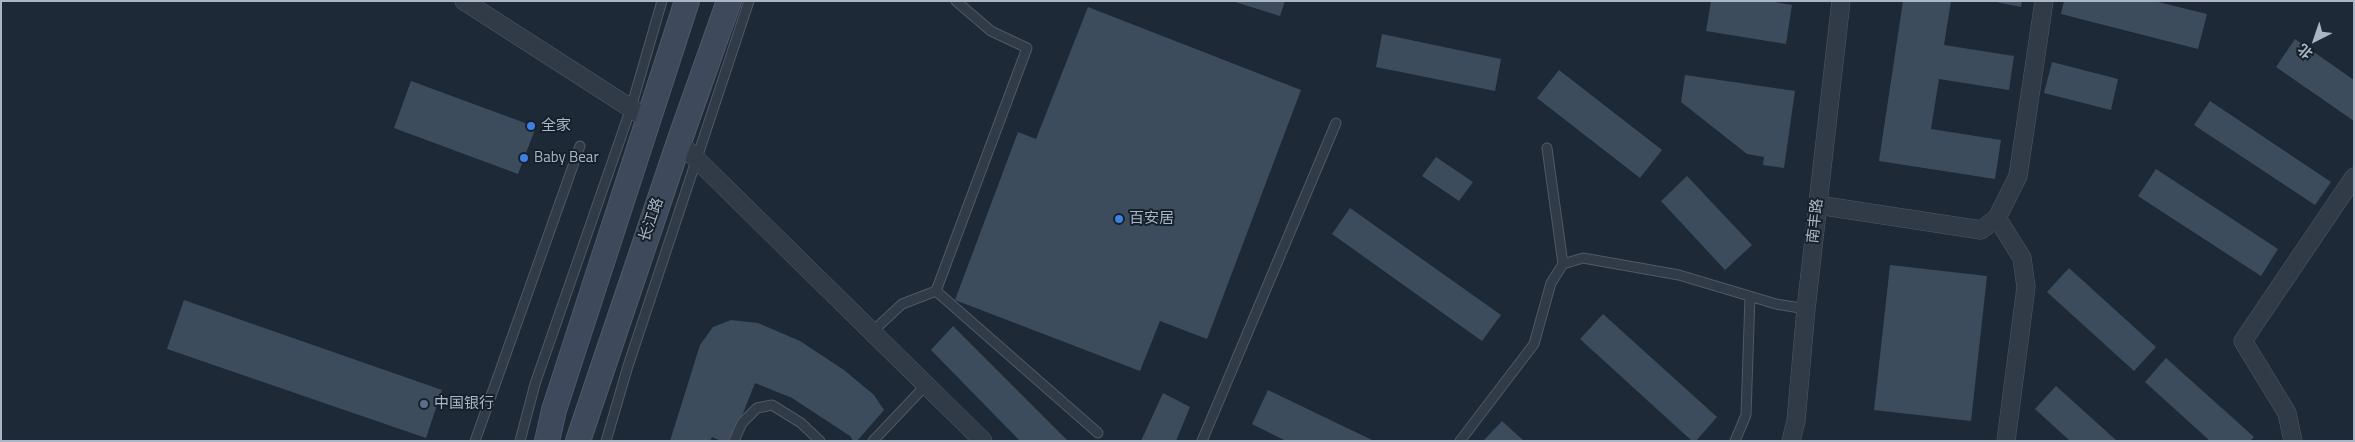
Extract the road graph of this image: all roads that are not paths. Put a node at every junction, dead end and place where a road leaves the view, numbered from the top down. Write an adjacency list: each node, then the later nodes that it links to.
1 (464, 1): 9 (street)
2 (662, 1): 9 (lane)
3 (687, 1): 9 (main road)
4 (729, 1): 11 (main road, 长江路)
5 (749, 1): 14 (lane, 长江路)
6 (956, 1): 19 (lane)
7 (1841, 1): 16 (street, 南丰路)
8 (2044, 1): 17 (street)
9 (640, 114): 26 (lane); 27 (main road)
10 (1336, 124): 34 (lane)
11 (679, 142): 14 (street); 28 (main road, 长江路)
12 (580, 146): 25 (lane)
13 (1547, 148): 18 (lane)
14 (696, 159): 22 (street); 29 (lane, 长江路)
15 (2354, 177): 39 (street)
16 (1818, 205): 17 (street); 21 (street, 南丰路)
17 (1997, 218): 38 (street)
18 (1563, 264): 20 (lane); 35 (lane)
19 (936, 291): 22 (lane); 24 (lane)
20 (1750, 296): 21 (lane); 36 (lane)
21 (1806, 309): 37 (street, 南丰路)
22 (872, 332): 23 (street)
23 (926, 385): 32 (lane); 33 (street)
24 (1098, 434)
25 (475, 441)
26 (520, 441)
27 (547, 441)
28 (578, 441)
29 (606, 441)
30 (734, 441): 31 (lane)
31 (820, 441)
32 (873, 441)
33 (983, 441)
34 (1202, 441)
35 (1460, 441)
36 (1735, 441)
37 (1791, 441)
38 (2006, 441)
39 (2292, 441)

